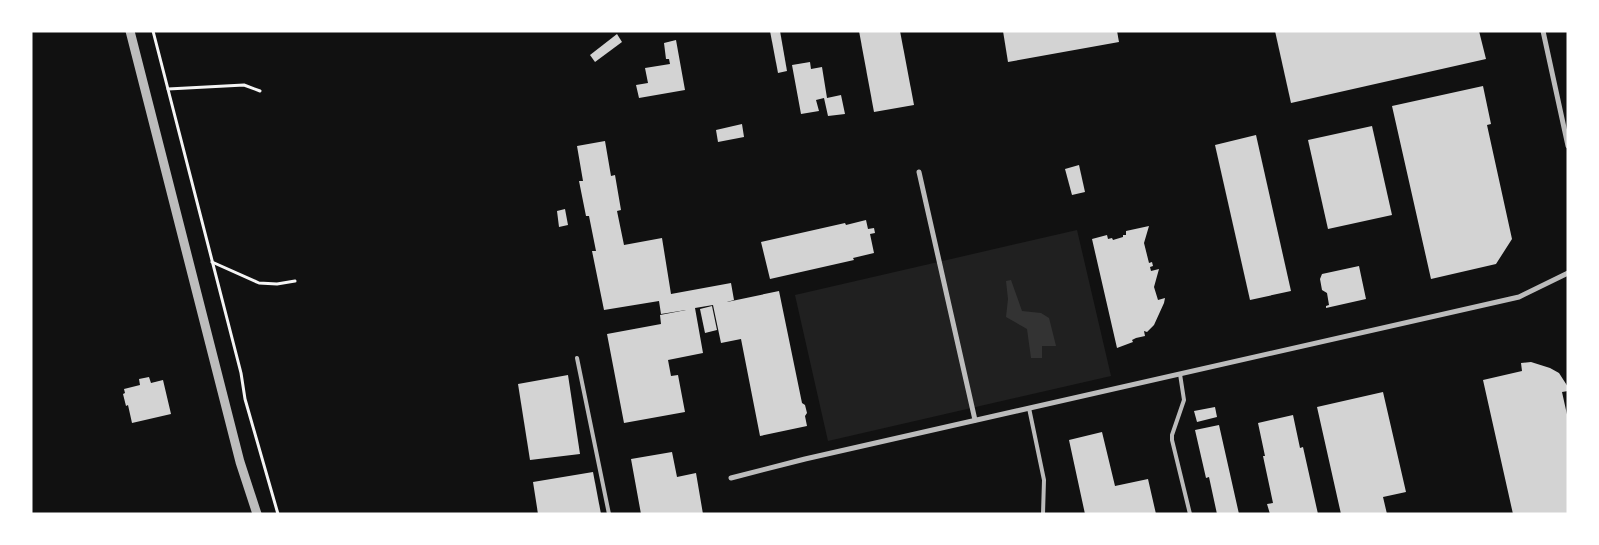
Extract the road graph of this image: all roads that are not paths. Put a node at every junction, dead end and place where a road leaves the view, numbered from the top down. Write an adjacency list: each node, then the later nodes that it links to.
1 (130, 31): 11 (street)
2 (1543, 31): 3 (street)
3 (1568, 146)
4 (918, 172): 9 (street)
5 (1568, 273): 7 (street)
6 (577, 358): 12 (lane)
7 (1180, 374): 8 (street); 14 (lane)
8 (1029, 408): 9 (street); 13 (lane)
9 (975, 420): 10 (street)
10 (731, 478)
11 (257, 514)
12 (609, 514)
13 (1043, 514)
14 (1190, 514)

